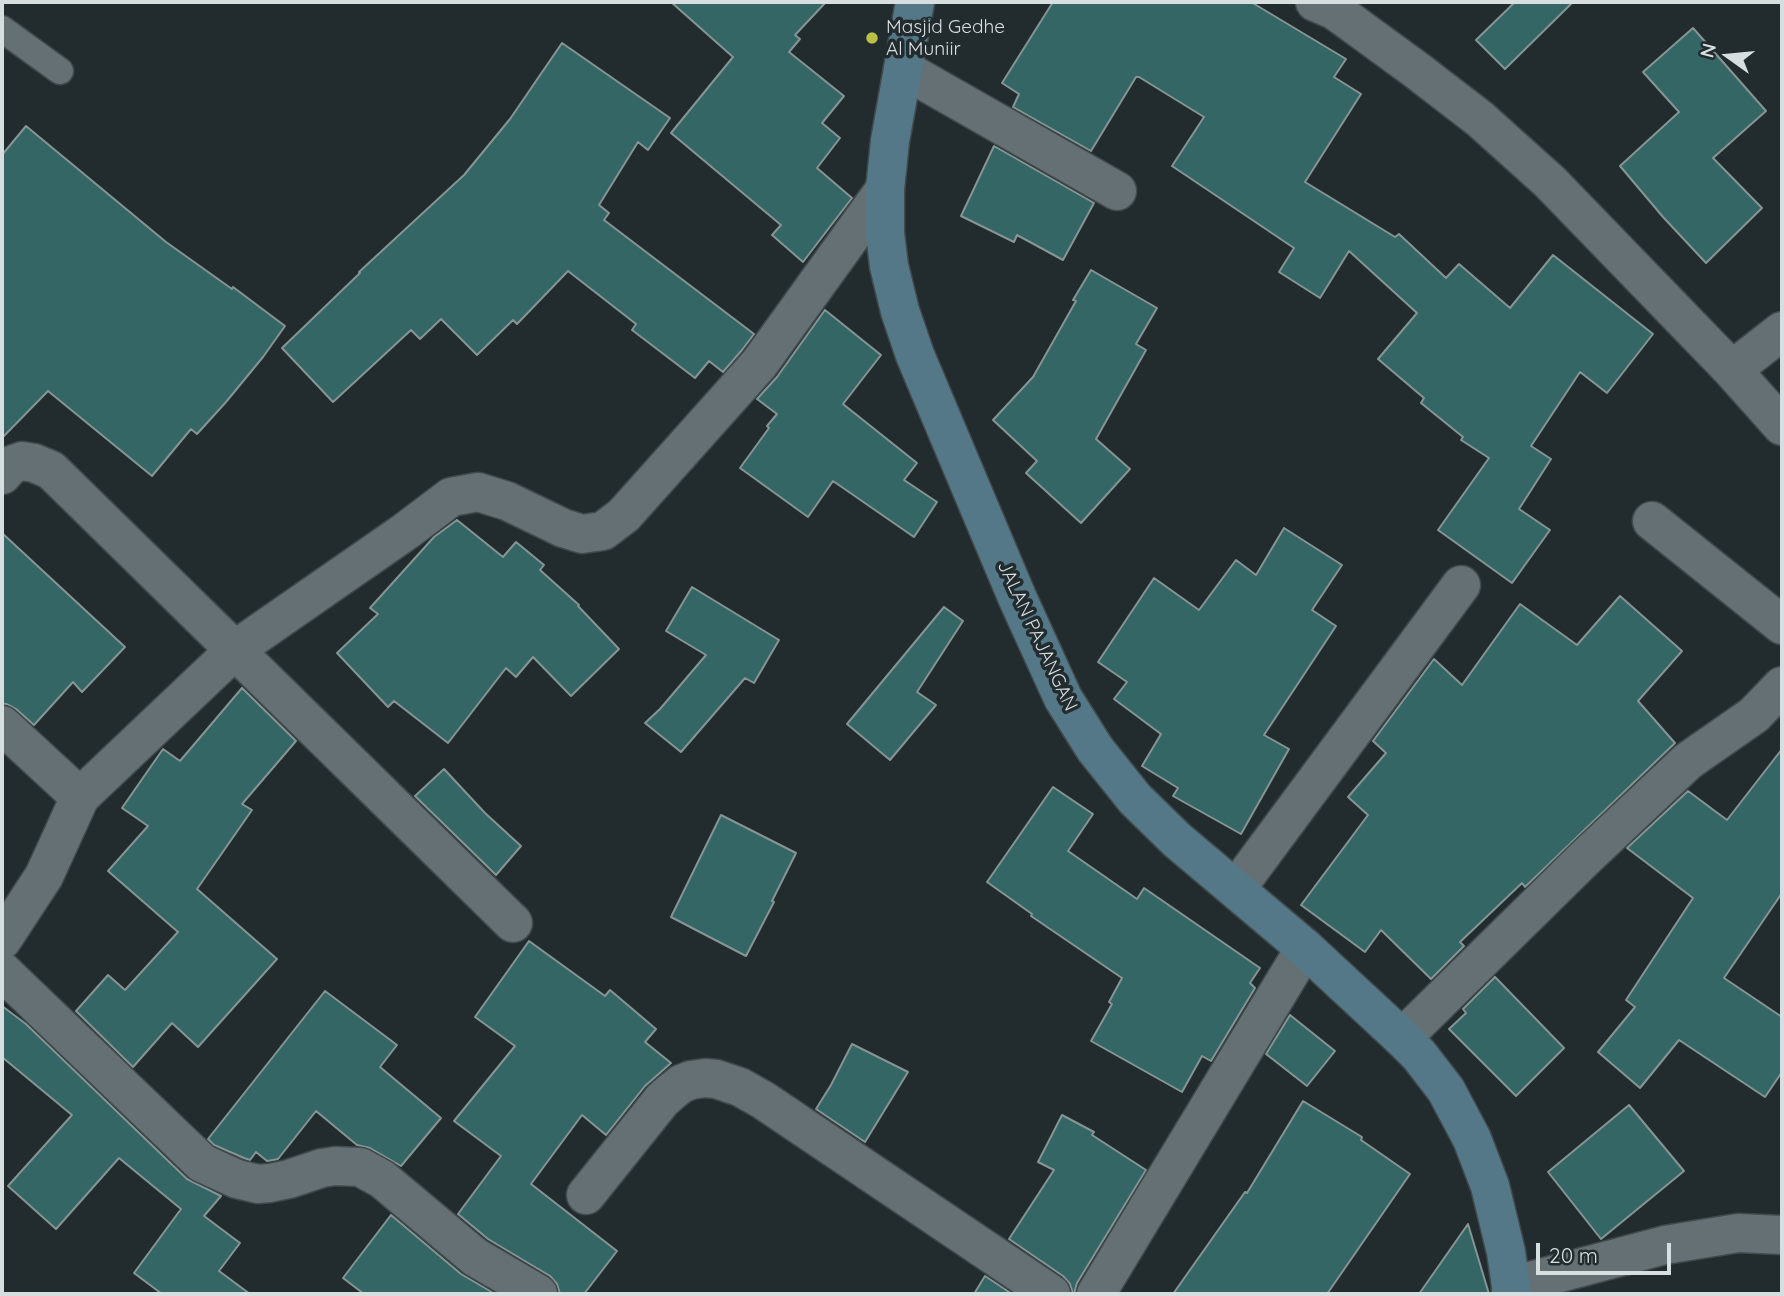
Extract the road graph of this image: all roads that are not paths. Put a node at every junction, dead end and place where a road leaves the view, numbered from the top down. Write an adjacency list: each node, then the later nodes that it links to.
1 (915, 2): 4 (main road, JALAN PAJANGAN)
2 (1330, 5): 9 (street)
3 (2, 29): 5 (lane)
4 (903, 69): 6 (main road, JALAN PAJANGAN); 7 (street)
5 (60, 71)
6 (885, 189): 15 (street); 19 (main road, JALAN PAJANGAN)
7 (1117, 191)
8 (1782, 331): 9 (street)
9 (1732, 370): 10 (street)
10 (1782, 426)
11 (2, 475): 15 (street)
12 (1652, 521): 14 (street)
13 (1461, 585): 19 (street)
14 (1782, 625)
15 (236, 649): 18 (street); 20 (street)
16 (1782, 686): 24 (street)
17 (2, 725): 18 (street)
18 (80, 797): 21 (street)
19 (1236, 889): 22 (main road, JALAN PAJANGAN)
20 (513, 923)
21 (2, 940)
22 (1305, 948): 24 (main road, JALAN PAJANGAN); 30 (street)
23 (2, 971): 28 (street)
24 (1402, 1038): 27 (main road, JALAN PAJANGAN)
25 (586, 1195): 29 (street)
26 (1782, 1235): 27 (street)
27 (1511, 1290)
28 (538, 1294)
29 (1051, 1294)
30 (1096, 1294)

